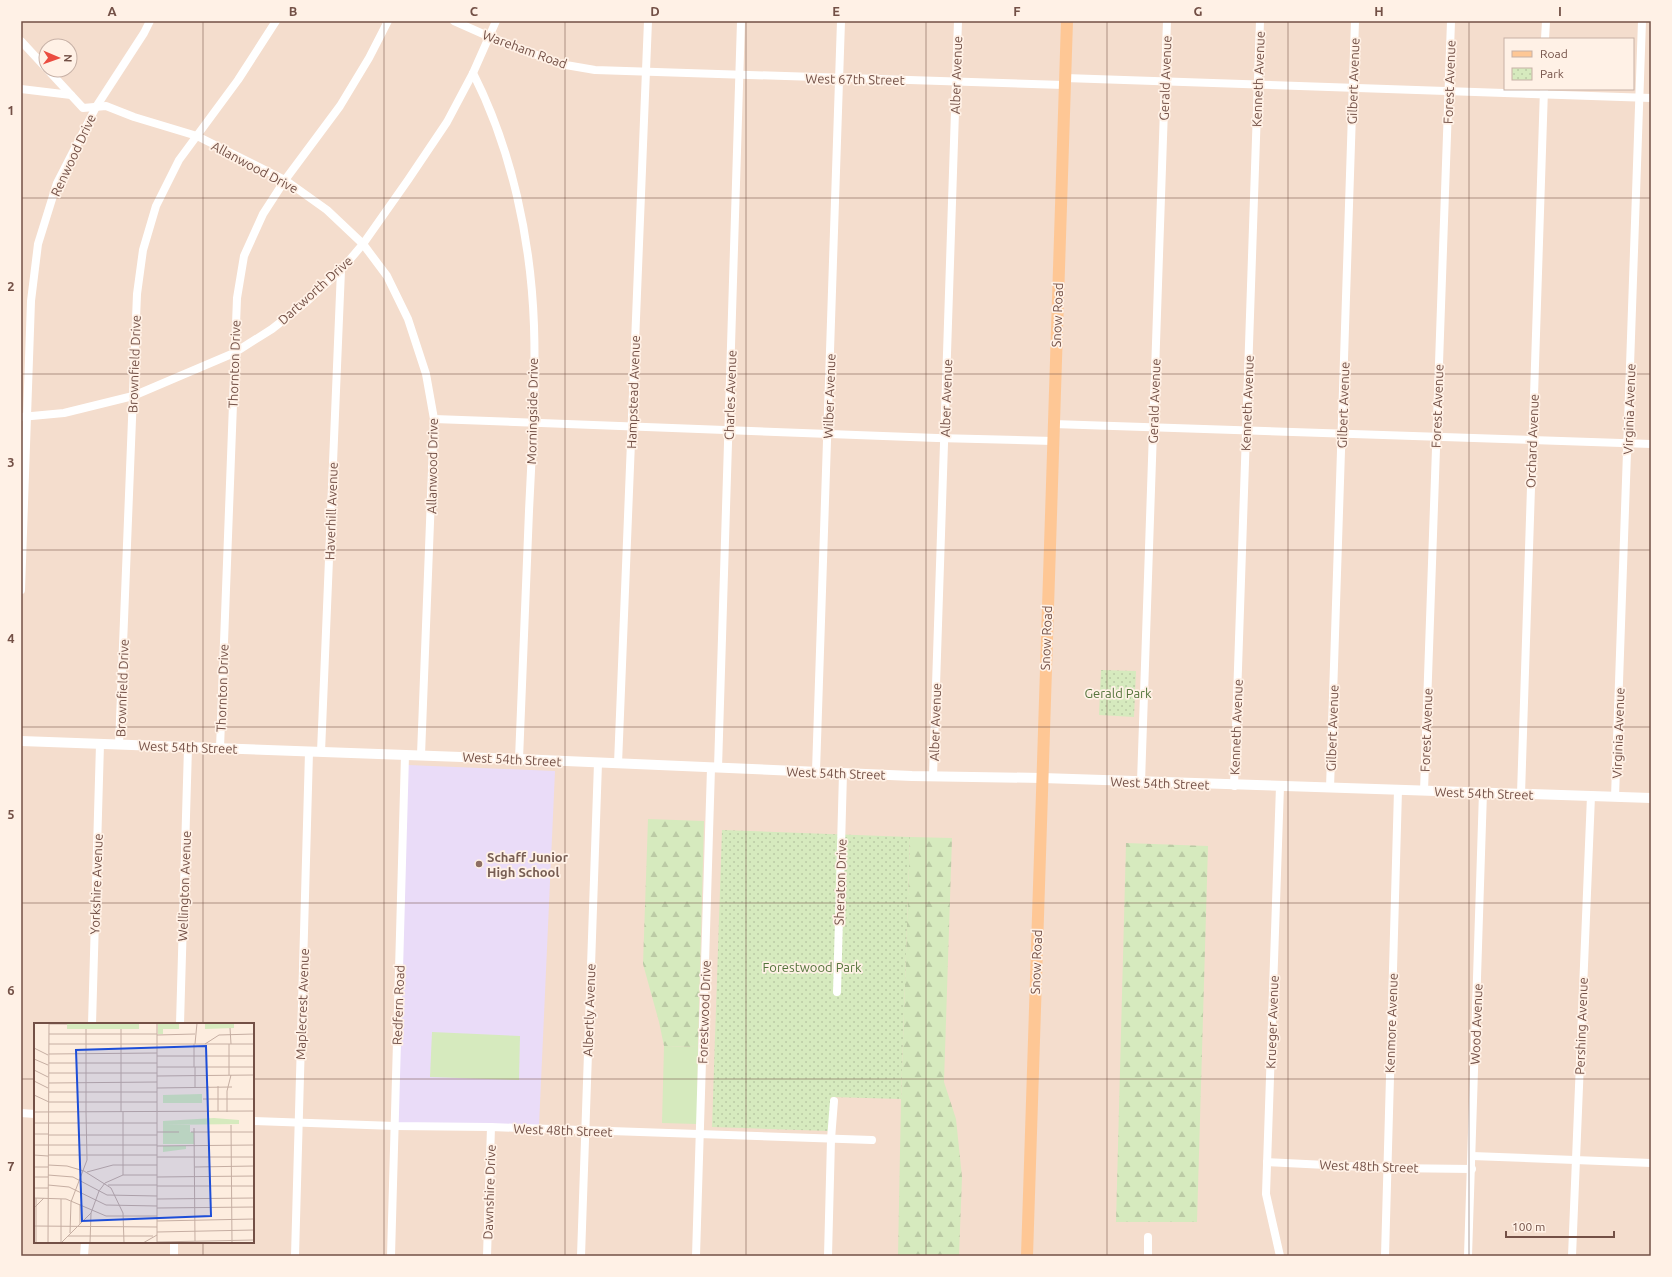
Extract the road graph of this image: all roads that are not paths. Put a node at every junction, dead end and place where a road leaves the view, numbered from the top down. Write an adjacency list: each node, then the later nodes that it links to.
1 (150, 21): 37 (street, Renwood Drive)
2 (276, 21): 38 (street, Brownfield Drive)
3 (388, 21): 39 (street, Thornton Drive)
4 (454, 21): 17 (street, Wareham Road)
5 (496, 21): 17 (street, Dartworth Drive)
6 (648, 21): 21 (street, Hampstead Avenue)
7 (742, 21): 23 (street, Charles Avenue)
8 (841, 21): 25 (street, Wilber Avenue)
9 (958, 21): 26 (street, Alber Avenue)
10 (1067, 21): 27 (main road, Snow Road)
11 (1167, 21): 28 (street, Gerald Avenue)
12 (1260, 21): 29 (street, Kenneth Avenue)
13 (1355, 21): 31 (street, Gilbert Avenue)
14 (1451, 21): 32 (street, Forest Avenue)
15 (1546, 21): 18 (street)
16 (1642, 21): 35 (street, Virginia Avenue)
17 (490, 37): 21 (street, Wareham Road); 22 (street, Dartworth Drive)
18 (1545, 38)
19 (21, 41): 20 (street)
20 (38, 59)
21 (646, 72): 23 (street, West 67th Street); 48 (street, Hampstead Avenue)
22 (473, 73): 40 (street, Dartworth Drive); 46 (street, Morningside Drive)
23 (740, 76): 25 (street, West 67th Street); 50 (street, Charles Avenue)
24 (55, 78): 34 (street)
25 (839, 79): 26 (street, West 67th Street); 52 (street, Wilber Avenue)
26 (956, 81): 27 (street, West 67th Street); 54 (street, Alber Avenue)
27 (1065, 81): 28 (street, West 67th Street); 47 (main road, Snow Road)
28 (1165, 81): 29 (street, West 67th Street); 49 (street, Gerald Avenue)
29 (1258, 85): 31 (street, West 67th Street); 51 (street, Kenneth Avenue)
30 (21, 88): 34 (street)
31 (1353, 88): 32 (street, West 67th Street); 53 (street, Gilbert Avenue)
32 (1448, 92): 33 (street, West 67th Street); 55 (street, Forest Avenue)
33 (1544, 92): 35 (street, West 67th Street); 57 (street, Orchard Avenue)
34 (71, 95): 37 (street, Allanwood Drive)
35 (1639, 98): 36 (street, West 67th Street); 58 (street, Virginia Avenue)
36 (1651, 98)
37 (96, 107): 38 (street, Allanwood Drive); 44 (street, Renwood Drive)
38 (197, 136): 39 (street, Allanwood Drive); 43 (street, Brownfield Drive)
39 (285, 180): 40 (street, Allanwood Drive); 42 (street, Thornton Drive)
40 (363, 244): 41 (street, Dartworth Drive); 45 (street, Allanwood Drive)
41 (341, 270): 42 (street, Dartworth Drive); 67 (street, Haverhill Avenue)
42 (234, 353): 43 (street, Dartworth Drive); 65 (street, Thornton Drive)
43 (133, 396): 44 (street, Dartworth Drive); 63 (street, Brownfield Drive)
44 (24, 417): 60 (street, Renwood Drive)
45 (434, 419): 46 (street); 69 (street, Allanwood Drive)
46 (533, 422): 48 (street); 70 (street, Morningside Drive)
47 (1054, 424): 49 (street); 56 (main road, Snow Road)
48 (631, 426): 50 (street); 72 (street, Hampstead Avenue)
49 (1153, 427): 51 (street); 78 (street, Gerald Avenue)
50 (729, 431): 52 (street); 73 (street, Charles Avenue)
51 (1246, 431): 53 (street); 79 (street, Kenneth Avenue)
52 (828, 434): 54 (street); 74 (street, Wilber Avenue)
53 (1342, 434): 55 (street); 81 (street, Gilbert Avenue)
54 (944, 438): 56 (street); 76 (street, Alber Avenue)
55 (1436, 438): 57 (street); 83 (street, Forest Avenue)
56 (1053, 441): 77 (main road, Snow Road)
57 (1532, 441): 58 (street); 85 (street, Orchard Avenue)
58 (1628, 444): 59 (street); 87 (street, Virginia Avenue)
59 (1651, 444)
60 (21, 590)
61 (21, 741): 62 (street, West 54th Street)
62 (100, 744): 63 (street, West 54th Street); 90 (street, Yorkshire Avenue)
63 (119, 745): 64 (street, West 54th Street)
64 (188, 748): 65 (street, West 54th Street); 91 (street, Wellington Avenue)
65 (220, 748): 66 (street, West 54th Street)
66 (309, 752): 67 (street, West 54th Street); 96 (street, Maplecrest Avenue)
67 (321, 752): 68 (street, West 54th Street)
68 (405, 755): 69 (street, West 54th Street); 97 (street, Redfern Road)
69 (421, 755): 70 (street, West 54th Street)
70 (519, 759): 71 (street, West 54th Street)
71 (598, 763): 72 (street, West 54th Street); 99 (street, Albertly Avenue)
72 (618, 764): 73 (street, West 54th Street)
73 (714, 768): 74 (street, West 54th Street); 100 (street, Forestwood Drive)
74 (816, 771): 75 (street, West 54th Street)
75 (843, 773): 76 (street, West 54th Street); 89 (street, Sheraton Drive)
76 (933, 776): 77 (street, West 54th Street)
77 (1042, 778): 78 (street, West 54th Street); 120 (main road, Snow Road)
78 (1141, 782): 79 (street, West 54th Street)
79 (1234, 786): 80 (street, West 54th Street)
80 (1280, 786): 81 (street, West 54th Street); 105 (street, Krueger Avenue)
81 (1330, 788): 82 (street, West 54th Street)
82 (1398, 790): 83 (street, West 54th Street); 107 (street, Kenmore Avenue)
83 (1424, 791): 84 (street, West 54th Street)
84 (1483, 792): 85 (street, West 54th Street); 103 (street, Wood Avenue)
85 (1521, 794): 86 (street, West 54th Street)
86 (1591, 796): 87 (street, West 54th Street); 104 (street, Pershing Avenue)
87 (1616, 797): 88 (street, West 54th Street)
88 (1651, 798)
89 (837, 992)
90 (92, 1023)
91 (180, 1023)
92 (834, 1101): 101 (street)
93 (21, 1113): 94 (street)
94 (34, 1114)
95 (254, 1122): 96 (street, West 48th Street)
96 (298, 1123): 97 (street, West 48th Street); 114 (street, Maplecrest Avenue)
97 (395, 1126): 98 (street, West 48th Street); 115 (street, Redfern Road)
98 (491, 1127): 99 (street, West 48th Street); 116 (street, Dawnshire Drive)
99 (585, 1131): 100 (street, West 48th Street); 117 (street, Albertly Avenue)
100 (700, 1135): 101 (street, West 48th Street); 118 (street, Forestwood Drive)
101 (831, 1139): 102 (street, West 48th Street); 119 (street)
102 (872, 1140)
103 (1472, 1156): 104 (street); 108 (street, Wood Avenue)
104 (1576, 1160): 106 (street); 125 (street, Pershing Avenue)
105 (1267, 1162): 107 (street, West 48th Street); 122 (street, Krueger Avenue)
106 (1651, 1163)
107 (1388, 1168): 108 (street, West 48th Street); 123 (street, Kenmore Avenue)
108 (1472, 1169): 124 (street, Wood Avenue)
109 (1148, 1237): 121 (street)
110 (85, 1243): 112 (street)
111 (174, 1243): 113 (street)
112 (84, 1256)
113 (174, 1256)
114 (295, 1256)
115 (391, 1256)
116 (487, 1256)
117 (581, 1256)
118 (696, 1256)
119 (828, 1256)
120 (1027, 1256)
121 (1148, 1256)
122 (1280, 1256)
123 (1385, 1256)
124 (1468, 1256)
125 (1572, 1256)

